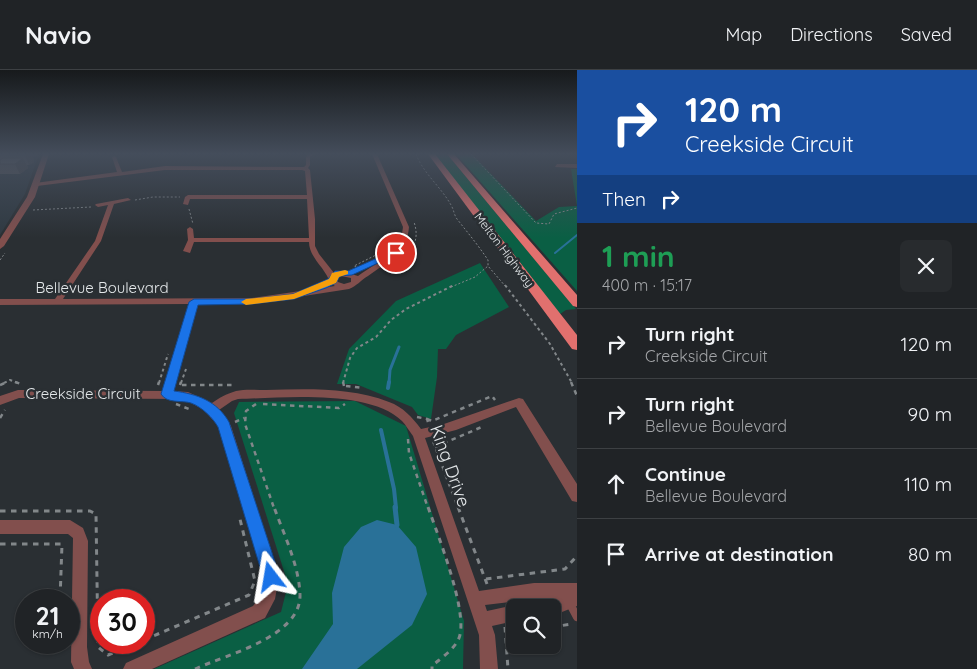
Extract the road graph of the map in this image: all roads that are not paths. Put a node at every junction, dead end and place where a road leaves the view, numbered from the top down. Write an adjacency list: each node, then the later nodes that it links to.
1 (51, 182): 6 (street)
2 (308, 182): 8 (street)
3 (386, 182): 18 (street)
4 (452, 182): 30 (highway, Melton Highway)
5 (474, 182): 27 (highway, Melton Highway)
6 (37, 184): 15 (street)
7 (187, 190): 8 (street)
8 (310, 197): 14 (street)
9 (131, 200): 10 (street)
10 (112, 204): 11 (street); 25 (street)
11 (98, 205)
12 (190, 230): 13 (street)
13 (191, 240): 14 (street); 16 (street)
14 (311, 240): 17 (street)
15 (3, 249)
16 (188, 251)
17 (322, 263): 19 (street); 20 (street)
18 (362, 271): 19 (street); 21 (street)
19 (345, 273): 20 (street, Bellevue Boulevard); 21 (street)
20 (333, 279): 22 (street); 23 (street, Bellevue Boulevard)
21 (356, 281): 22 (street)
22 (346, 287): 23 (street, Bellevue Boulevard)
23 (294, 296): 26 (street, Bellevue Boulevard)
24 (0, 302): 25 (street, Bellevue Boulevard)
25 (57, 302): 26 (street, Bellevue Boulevard)
26 (194, 302): 31 (street)
27 (577, 303)
28 (577, 312): 29 (highway)
29 (577, 334)
30 (577, 345)
31 (162, 390): 32 (street, Creekside Circuit); 33 (street, Creekside Circuit)
32 (0, 401)
33 (212, 410): 34 (street, King Drive); 44 (street, Creekside Circuit)
34 (419, 429): 35 (street); 38 (street, King Drive)
35 (577, 496)
36 (0, 527): 43 (street)
37 (574, 596): 38 (street); 39 (street); 41 (lane)
38 (476, 599): 42 (street, King Drive)
39 (561, 603)
40 (506, 614): 42 (street)
41 (577, 617)
42 (482, 620): 45 (street, King Drive)
43 (83, 669)
44 (132, 669)
45 (489, 669)

